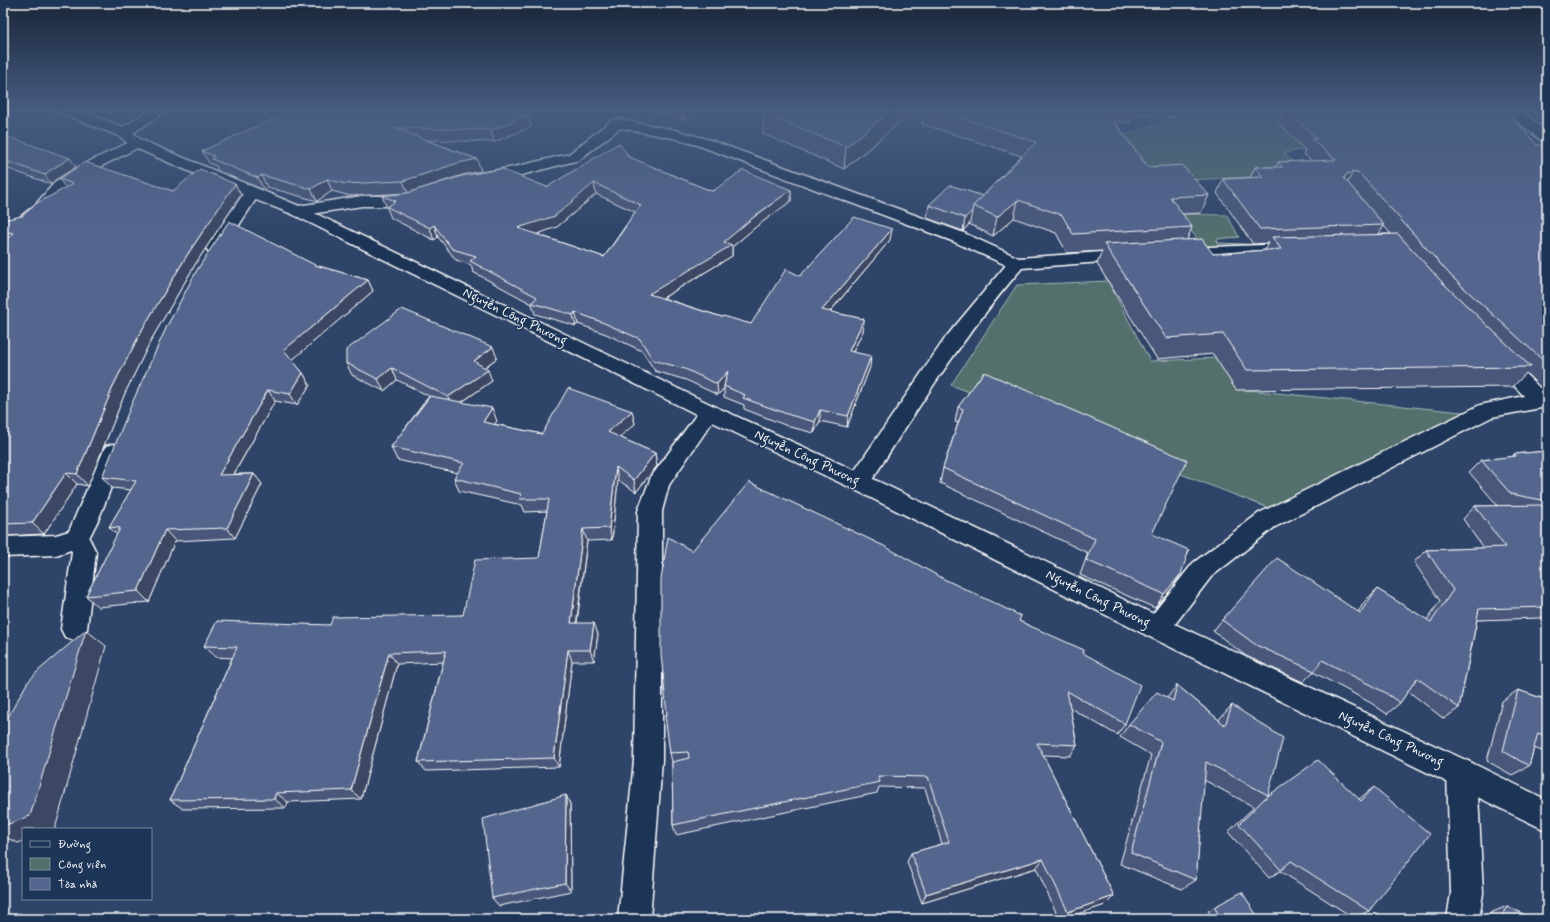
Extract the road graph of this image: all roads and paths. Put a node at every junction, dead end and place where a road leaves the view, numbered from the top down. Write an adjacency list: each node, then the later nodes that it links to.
1 (110, 152): 9 (street)
2 (161, 152): 6 (street, Nguyễn Công Phương)
3 (579, 152): 5 (street)
4 (729, 152): 12 (street)
5 (469, 179)
6 (252, 193): 8 (street, Nguyễn Công Phương); 11 (street)
7 (424, 194): 8 (street)
8 (298, 211): 15 (street, Nguyễn Công Phương)
9 (3, 226)
10 (1305, 249): 12 (street)
11 (206, 263)
12 (1017, 263): 17 (street)
13 (1485, 346): 14 (street)
14 (1544, 401): 20 (street)
15 (709, 412): 17 (street, Nguyễn Công Phương); 24 (street)
16 (119, 437): 18 (street)
17 (859, 482): 20 (street, Nguyễn Công Phương)
18 (77, 538): 19 (street); 21 (street)
19 (3, 547)
20 (1157, 628): 22 (street, Nguyễn Công Phương)
21 (74, 630)
22 (1462, 773): 23 (street, Nguyễn Công Phương); 25 (street)
23 (1547, 816)
24 (634, 919)
25 (1462, 919)

